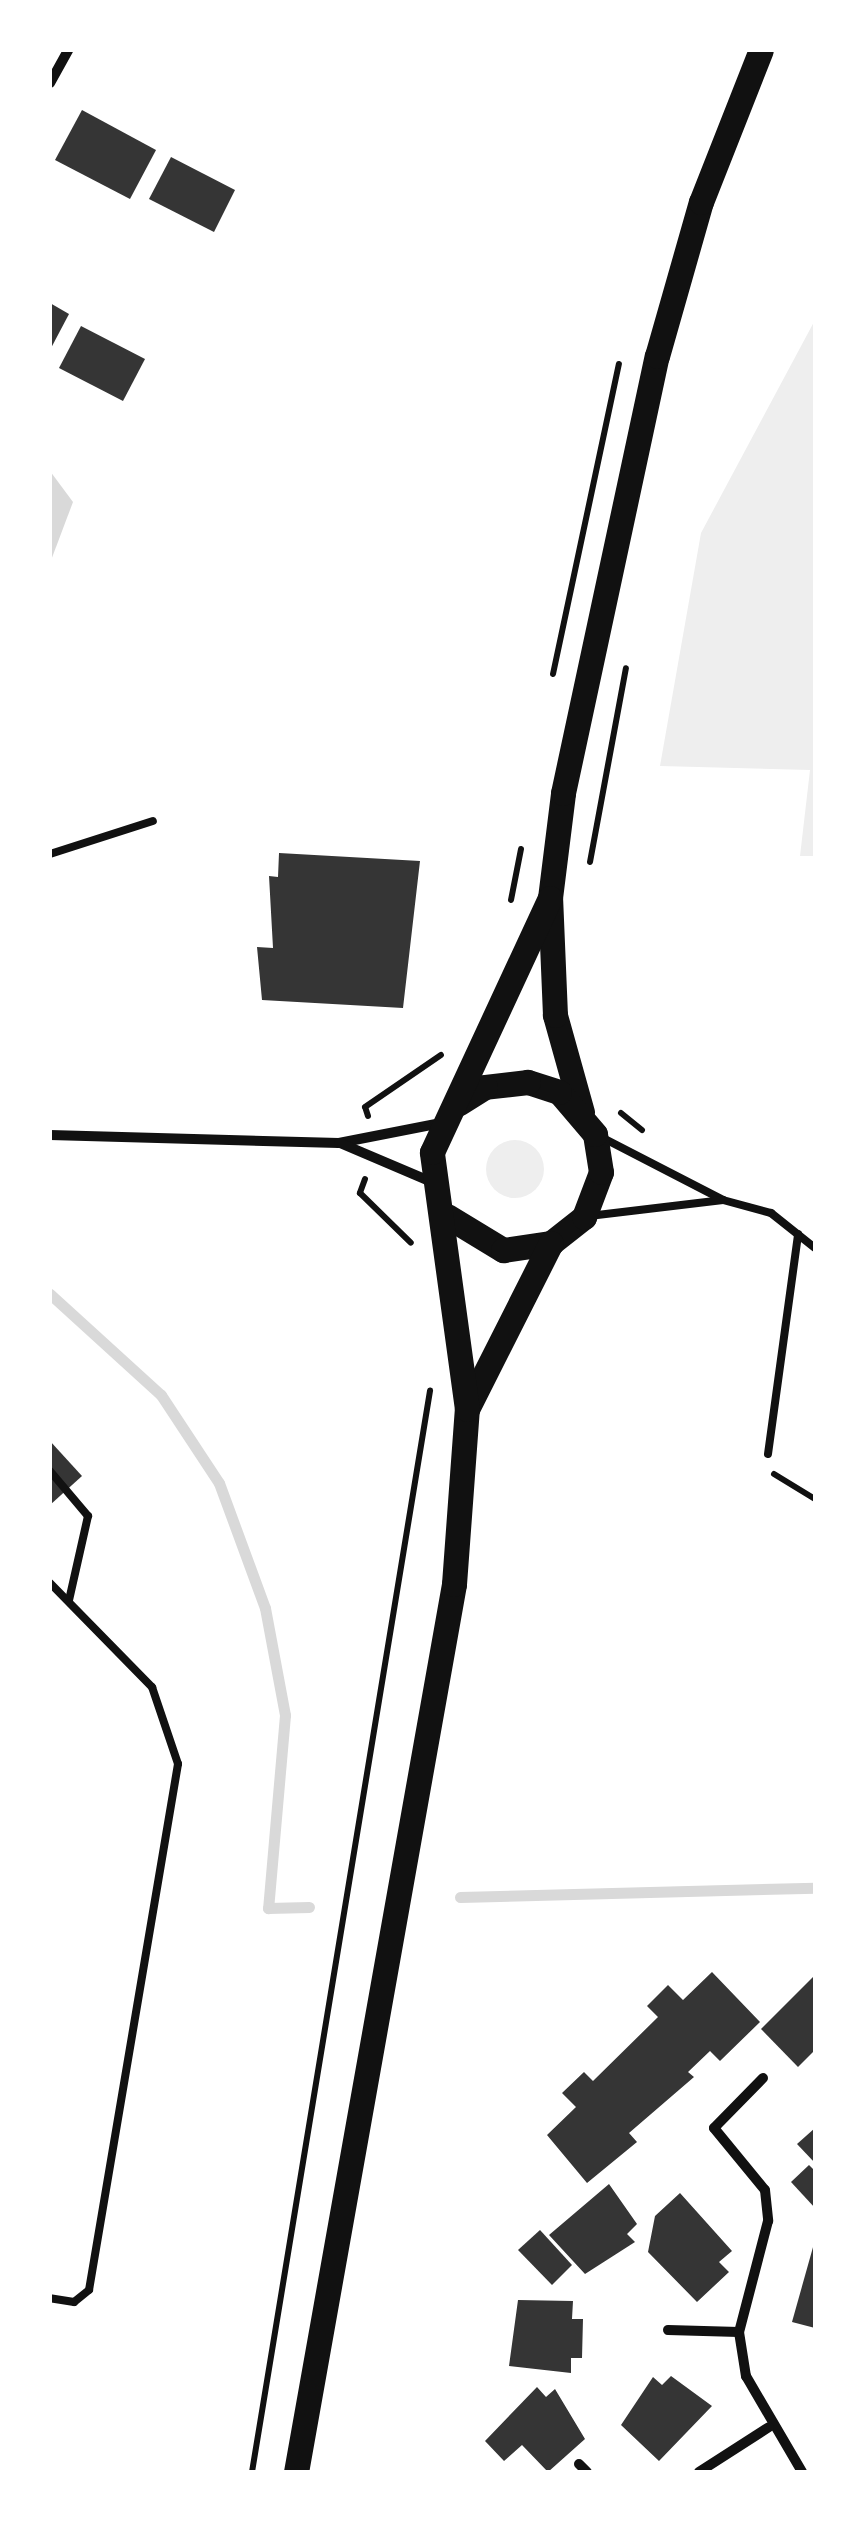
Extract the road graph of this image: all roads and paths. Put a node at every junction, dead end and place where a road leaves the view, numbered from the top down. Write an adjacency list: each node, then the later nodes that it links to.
1 (68, 50): 3 (street)
2 (761, 50): 6 (main road)
3 (50, 83)
4 (154, 821): 5 (lane)
5 (50, 854)
6 (550, 898): 7 (main road); 8 (main road)
7 (451, 1113): 8 (main road); 10 (street); 11 (main road)
8 (588, 1123): 12 (lane); 14 (main road)
9 (50, 1135): 10 (street)
10 (340, 1143): 11 (street)
11 (432, 1182): 13 (main road)
12 (723, 1200): 14 (lane); 15 (lane)
13 (447, 1216): 16 (main road); 18 (main road)
14 (584, 1217): 16 (main road)
15 (798, 1234): 17 (lane); 19 (lane)
16 (551, 1243): 18 (main road)
17 (815, 1248)
18 (467, 1409): 29 (main road)
19 (768, 1454): 21 (path)
20 (50, 1471): 23 (lane)
21 (815, 1499)
22 (50, 1583): 23 (lane)
23 (69, 1600): 25 (lane)
24 (764, 2078): 27 (street)
25 (50, 2298)
26 (668, 2330): 27 (street)
27 (739, 2332): 28 (street)
28 (770, 2427): 30 (street); 31 (street)
29 (296, 2472)
30 (699, 2472)
31 (802, 2472)

